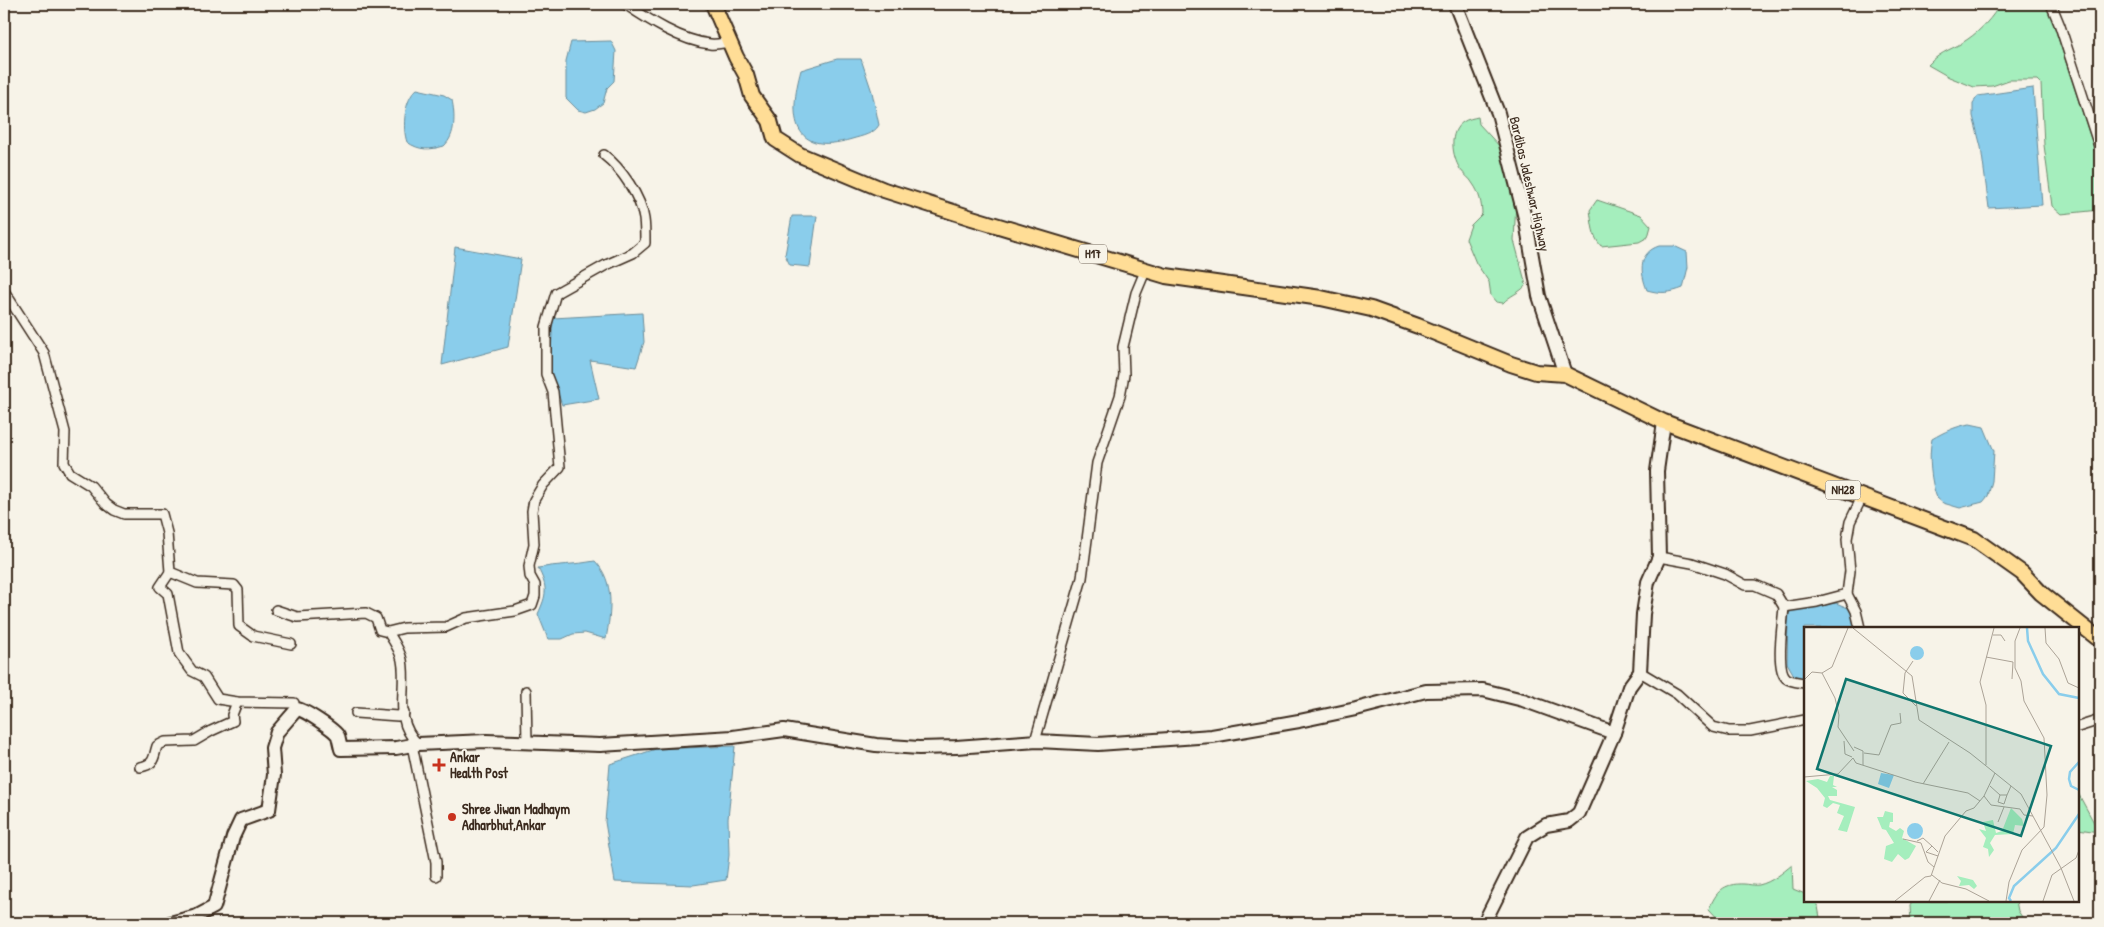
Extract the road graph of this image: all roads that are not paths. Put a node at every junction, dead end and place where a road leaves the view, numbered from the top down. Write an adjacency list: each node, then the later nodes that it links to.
1 (625, 4): 5 (street)
2 (713, 4): 5 (main road, H17)
3 (1455, 4): 10 (street, Bardibas Jaleshwar Highway)
4 (2051, 4): 6 (street)
5 (730, 42): 8 (main road, H17)
6 (2100, 149)
7 (604, 155): 19 (street)
8 (1146, 269): 10 (main road, H17); 33 (street)
9 (4, 291): 14 (street)
10 (1565, 374): 11 (main road, NH28)
11 (1664, 422): 12 (main road, NH28); 13 (street)
12 (1862, 497): 15 (street); 20 (main road, NH28)
13 (1659, 557): 16 (street); 22 (street)
14 (170, 572): 21 (street); 25 (street)
15 (1847, 594): 16 (street); 18 (street)
16 (1784, 607): 23 (street)
17 (276, 610): 19 (street)
18 (1860, 627)
19 (388, 632): 28 (street)
20 (2100, 640)
21 (291, 644)
22 (1640, 672): 29 (street); 32 (street)
23 (1804, 683)
24 (526, 691): 34 (street)
25 (237, 702): 26 (street); 36 (street)
26 (294, 703)
27 (356, 713): 28 (street)
28 (404, 713): 35 (street)
29 (1804, 720)
30 (2100, 720): 31 (street)
31 (2079, 727)
32 (1614, 733): 33 (street); 39 (street)
33 (1035, 741): 34 (street)
34 (527, 743): 35 (street)
35 (415, 744): 37 (street); 38 (street)
36 (140, 766)
37 (436, 876)
38 (170, 923)
39 (1484, 923)

